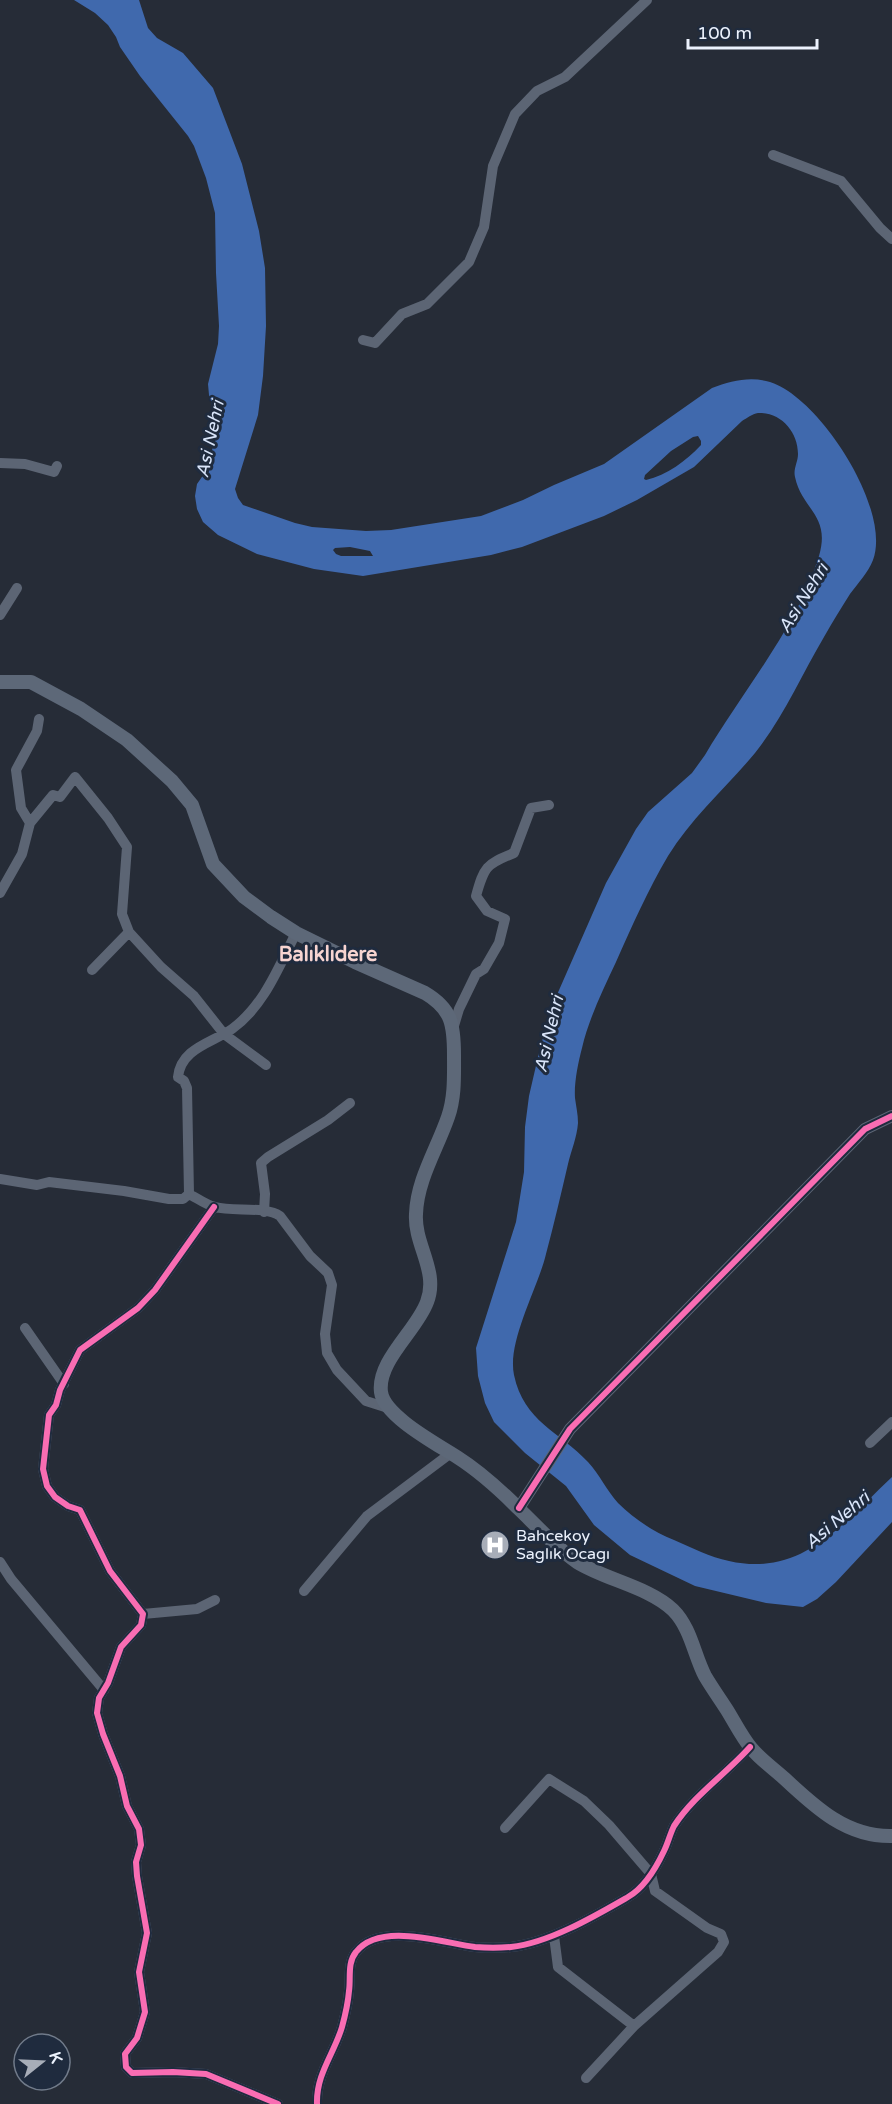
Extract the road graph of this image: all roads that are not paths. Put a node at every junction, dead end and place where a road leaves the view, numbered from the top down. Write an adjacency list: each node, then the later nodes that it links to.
1 (647, 0): 4 (street)
2 (772, 155): 3 (street)
3 (892, 239)
4 (363, 340)
5 (0, 463): 6 (street)
6 (57, 466)
7 (17, 588): 8 (street)
8 (2, 608)
9 (0, 682): 15 (main road)
10 (39, 719): 12 (street)
11 (549, 805): 17 (street)
12 (30, 823): 13 (street); 14 (street)
13 (0, 893)
14 (129, 933): 16 (street); 18 (street)
15 (296, 933): 17 (main road); 18 (street)
16 (92, 970)
17 (453, 1029): 28 (main road)
18 (225, 1034): 19 (street); 23 (street)
19 (266, 1065)
20 (350, 1103): 25 (street)
21 (892, 1116): 32 (street)
22 (0, 1179): 23 (street)
23 (189, 1194): 24 (street)
24 (214, 1207): 25 (street); 27 (street)
25 (264, 1212): 28 (street)
26 (25, 1328): 27 (street)
27 (64, 1384): 36 (street)
28 (388, 1408): 31 (main road)
29 (892, 1422): 30 (street)
30 (870, 1443)
31 (451, 1453): 32 (main road); 34 (street)
32 (522, 1503): 38 (main road)
33 (0, 1562): 37 (street)
34 (304, 1591)
35 (215, 1600): 36 (street)
36 (143, 1614): 37 (street)
37 (104, 1690): 45 (street)
38 (750, 1747): 40 (main road); 41 (street)
39 (505, 1828): 41 (street)
40 (892, 1836)
41 (651, 1874): 42 (street); 43 (street)
42 (554, 1936): 43 (street); 46 (street)
43 (634, 2026): 44 (street)
44 (586, 2078)
45 (278, 2104)
46 (317, 2104)

